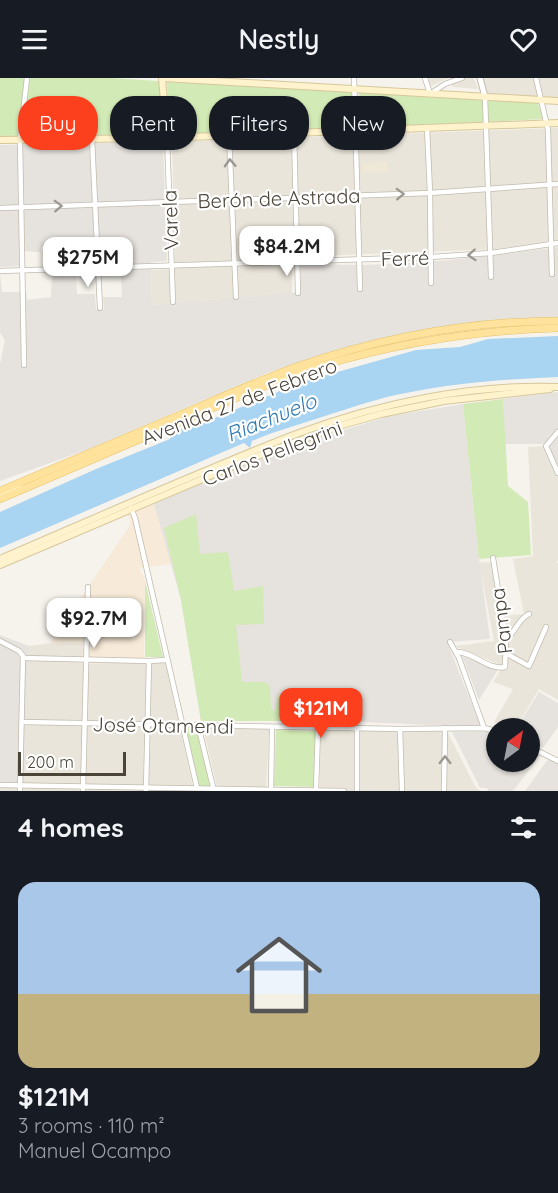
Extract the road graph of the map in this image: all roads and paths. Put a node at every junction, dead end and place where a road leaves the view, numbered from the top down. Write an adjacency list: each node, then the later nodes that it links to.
1 (27, 78): 12 (street)
2 (163, 78): 8 (main road); 13 (main road)
3 (354, 78): 10 (street)
4 (425, 78): 11 (street)
5 (462, 78): 11 (street)
6 (480, 78): 15 (street)
7 (536, 78): 16 (street)
8 (228, 80): 9 (main road)
9 (292, 81): 10 (main road)
10 (356, 91): 11 (main road); 14 (street)
11 (430, 94): 15 (main road)
12 (25, 96)
13 (164, 96)
14 (356, 96)
15 (485, 97): 16 (main road); 20 (street)
16 (542, 100): 17 (main road); 18 (street)
17 (558, 101)
18 (546, 123): 19 (main road); 20 (main road); 31 (street)
19 (558, 123)
20 (485, 125): 21 (main road); 33 (street)
21 (427, 127): 22 (main road); 34 (street)
22 (406, 128)
23 (0, 140): 24 (main road)
24 (18, 140)
25 (20, 150): 40 (street)
26 (93, 150): 39 (street)
27 (167, 150): 38 (street, Varela)
28 (230, 150): 37 (street, one-way to 28)
29 (294, 150): 36 (street)
30 (356, 150): 35 (street)
31 (551, 184): 32 (street, Berón de Astrada); 33 (street, Berón de Astrada); 43 (street)
32 (558, 184)
33 (486, 189): 34 (street, Berón de Astrada); 44 (street)
34 (430, 193): 35 (street, Berón de Astrada, one-way to 34); 45 (street)
35 (358, 195): 36 (street, Berón de Astrada); 46 (street)
36 (295, 197): 37 (street, Berón de Astrada); 47 (street)
37 (232, 199): 38 (street, Berón de Astrada); 48 (street)
38 (169, 201): 39 (street, Berón de Astrada); 49 (street, Varela)
39 (96, 205): 40 (street, Berón de Astrada, one-way to 39); 50 (street)
40 (20, 207): 41 (street, Berón de Astrada); 52 (street)
41 (0, 208)
42 (558, 243): 43 (street, Ferré)
43 (551, 244): 44 (street, Ferré); 53 (street)
44 (491, 253): 45 (street, Ferré, one-way to 45); 54 (street)
45 (431, 257): 46 (street, Ferré); 55 (street)
46 (360, 260): 47 (street, Ferré); 56 (street)
47 (298, 262): 48 (street, Ferré); 57 (street)
48 (234, 263): 49 (street, Ferré); 58 (street)
49 (171, 265): 50 (street, Ferré); 59 (street, Varela)
50 (98, 267): 52 (street, Ferré); 60 (street)
51 (0, 270): 52 (street, Ferré)
52 (22, 270): 65 (street)
53 (552, 274)
54 (491, 277)
55 (431, 283)
56 (360, 289)
57 (298, 293)
58 (236, 297)
59 (172, 302)
60 (100, 308)
61 (558, 321): 63 (main road, Avenida 27 de Febrero)
62 (558, 328): 63 (main road, Avenida 27 de Febrero)
63 (432, 336): 64 (main road, Avenida 27 de Febrero)
64 (363, 351): 67 (main road, Avenida 27 de Febrero); 67 (main road, Avenida 27 de Febrero)
65 (24, 365)
66 (558, 387): 71 (main road, Carlos Pellegrini)
67 (202, 409): 70 (main road, Avenida 27 de Febrero); 70 (main road, Avenida 27 de Febrero)
68 (558, 432): 69 (street)
69 (558, 473)
70 (0, 495)
71 (130, 507): 73 (main road, Carlos Pellegrini); 74 (main road, Carlos Pellegrini); 85 (street)
72 (493, 558): 78 (street, Pampa)
73 (0, 559)
74 (0, 566)
75 (88, 587): 84 (street)
76 (529, 614): 78 (street)
77 (546, 627): 82 (street)
78 (506, 639): 82 (street, Pampa)
79 (0, 640): 83 (street)
80 (450, 642): 81 (street)
81 (456, 652): 82 (street, Pampa); 96 (street)
82 (507, 654)
83 (23, 658): 84 (street); 87 (street)
84 (86, 660): 86 (street); 88 (street)
85 (167, 660): 86 (street); 90 (street)
86 (149, 661): 89 (street)
87 (22, 722): 88 (street, José Otamendi); 101 (street)
88 (85, 724): 89 (street, José Otamendi); 102 (street)
89 (148, 724): 90 (street, José Otamendi); 103 (street)
90 (182, 725): 91 (street, José Otamendi); 105 (street)
91 (198, 725): 92 (street, José Otamendi); 104 (street)
92 (272, 727): 93 (street, José Otamendi); 106 (street)
93 (318, 728): 94 (street, José Otamendi); 107 (street)
94 (357, 728): 97 (street, José Otamendi); 109 (street)
95 (445, 728): 96 (street, José Otamendi); 97 (street, José Otamendi); 111 (street, one-way to 95)
96 (484, 728)
97 (400, 729): 110 (street)
98 (540, 752): 99 (street)
99 (558, 761)
100 (0, 785): 101 (street)
101 (20, 788): 102 (street)
102 (83, 789): 103 (street)
103 (146, 789): 105 (street)
104 (214, 789): 105 (street); 106 (street)
105 (197, 790)
106 (271, 790): 107 (street)
107 (316, 790): 108 (street)
108 (344, 791)
109 (357, 791)
110 (402, 791)
111 (444, 791)

